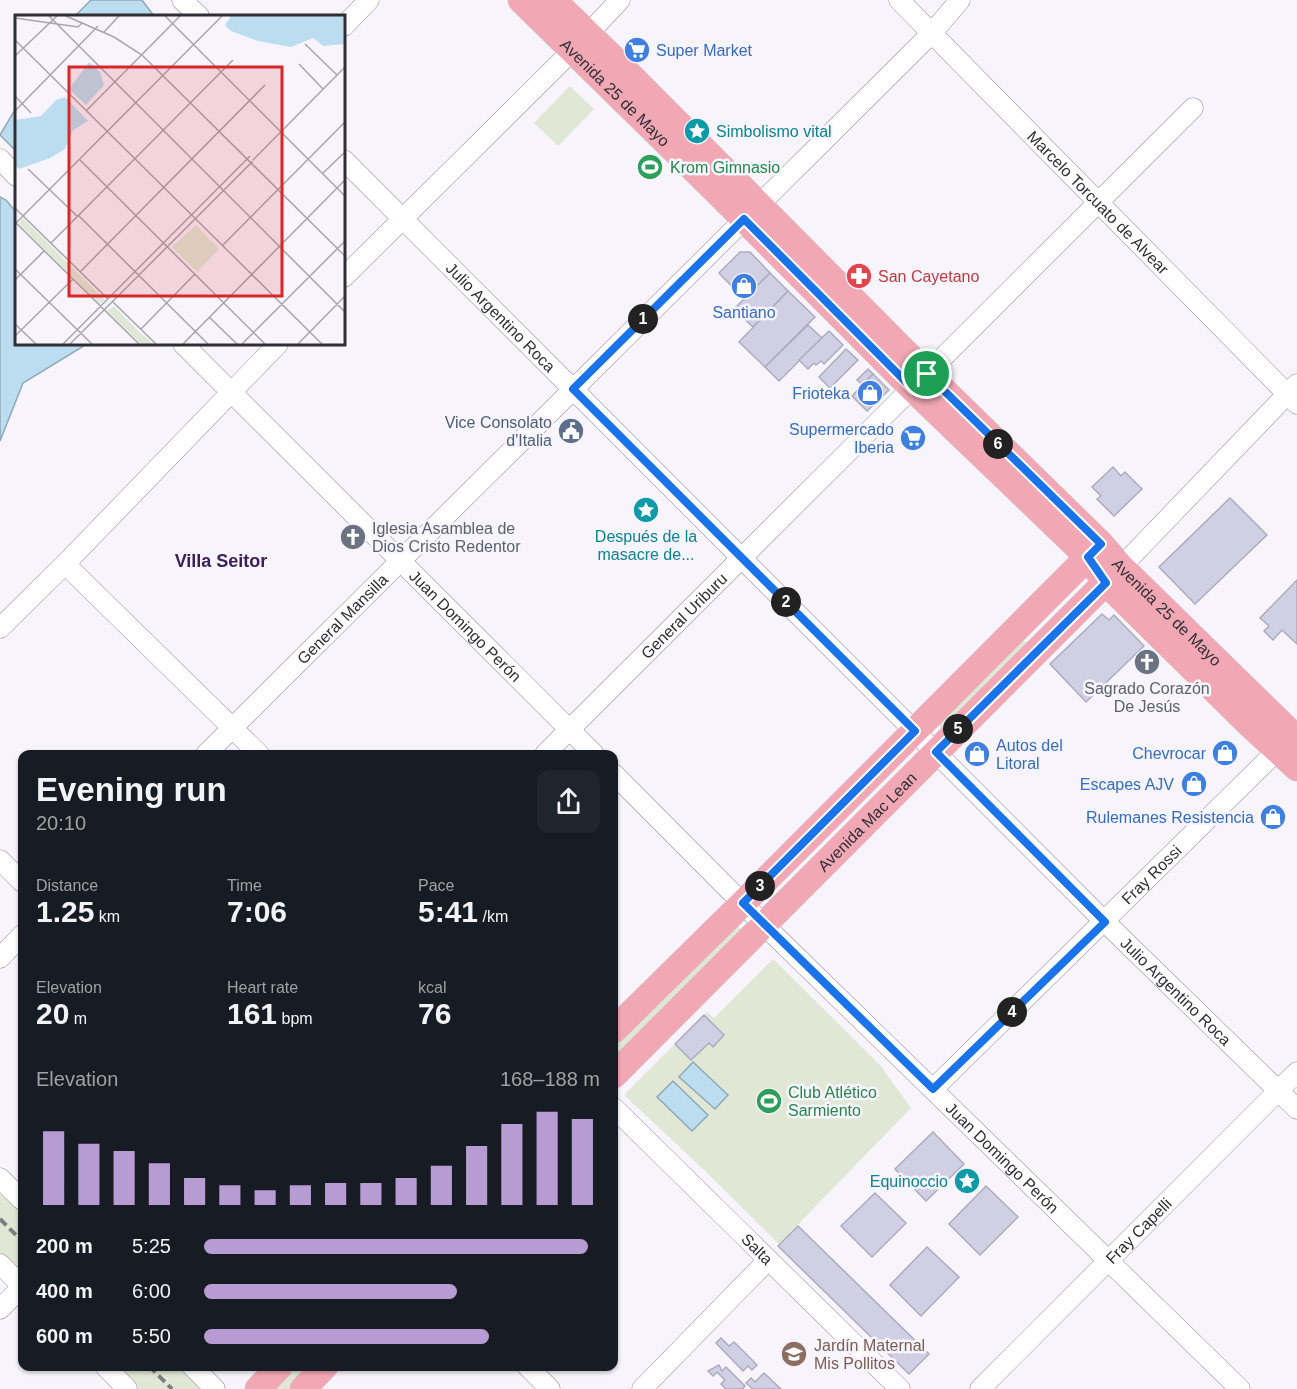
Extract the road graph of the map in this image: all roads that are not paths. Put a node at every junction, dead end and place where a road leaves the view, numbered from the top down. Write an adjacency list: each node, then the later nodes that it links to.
1 (182, 0): 8 (street)
2 (369, 0): 9 (street)
3 (521, 0): 11 (main road, Avenida 25 de Mayo)
4 (553, 0): 11 (main road, Avenida 25 de Mayo)
5 (620, 0): 11 (street)
6 (899, 0): 10 (street, Marcelo Torcuato de Alvear)
7 (960, 0): 10 (street, General Mansilla)
8 (198, 15)
9 (345, 25)
10 (932, 33): 16 (street, Marcelo Torcuato de Alvear); 17 (street, General Mansilla)
11 (580, 42): 17 (main road, Avenida 25 de Mayo); 18 (street)
12 (1193, 108): 16 (street, General Uriburu)
13 (0, 159): 15 (street)
14 (345, 161): 18 (street, Julio Argentino Roca)
15 (15, 175)
16 (1099, 202): 22 (street, General Uriburu); 25 (street, Marcelo Torcuato de Alvear)
17 (751, 212): 22 (main road, Avenida 25 de Mayo); 23 (street, General Mansilla)
18 (402, 218): 19 (street); 23 (street, Julio Argentino Roca)
19 (345, 276)
20 (184, 345): 24 (street, Juan Domingo Perón)
21 (277, 345): 24 (street)
22 (920, 382): 26 (main road, Avenida 25 de Mayo); 27 (street, General Uriburu)
23 (573, 389): 27 (street, Julio Argentino Roca); 28 (street, General Mansilla)
24 (231, 391): 28 (street, Juan Domingo Perón); 29 (street)
25 (1294, 394): 30 (street)
26 (1094, 550): 30 (main road, Avenida 25 de Mayo); 31 (main road, Avenida Mac Lean)
27 (742, 558): 37 (street, General Uriburu); 38 (street, Julio Argentino Roca)
28 (401, 562): 36 (street, General Mansilla); 37 (street, Juan Domingo Perón)
29 (65, 564): 34 (street); 36 (street)
30 (1113, 575): 32 (main road, Avenida Mac Lean); 39 (main road, Avenida 25 de Mayo)
31 (1051, 594): 32 (main road); 33 (main road, Avenida Mac Lean)
32 (1073, 615): 35 (main road, Avenida Mac Lean)
33 (1019, 626): 35 (main road); 38 (main road, Avenida Mac Lean)
34 (0, 628)
35 (1041, 647): 44 (main road, Avenida Mac Lean)
36 (233, 728): 40 (street, General Mansilla); 41 (street)
37 (570, 730): 42 (street, General Uriburu); 43 (street, Juan Domingo Perón)
38 (915, 731): 44 (street, Julio Argentino Roca); 49 (main road, Avenida Mac Lean)
39 (1291, 739): 45 (main road, Avenida 25 de Mayo); 50 (street, Fray Rossi)
40 (211, 750)
41 (255, 750)
42 (549, 750)
43 (590, 750)
44 (936, 752): 50 (street, Julio Argentino Roca); 51 (main road, Avenida Mac Lean)
45 (1297, 768)
46 (618, 778): 49 (street, Juan Domingo Perón)
47 (0, 860): 48 (street)
48 (18, 878)
49 (743, 903): 51 (street, Juan Domingo Perón); 54 (main road, Avenida Mac Lean)
50 (1105, 922): 57 (street, Fray Rossi); 58 (street, Julio Argentino Roca)
51 (764, 925): 55 (main road, Avenida Mac Lean); 57 (street, Juan Domingo Perón)
52 (18, 939): 53 (street)
53 (0, 958)
54 (618, 1026)
55 (618, 1071)
56 (1297, 1072): 58 (street, Fray Capelli)
57 (933, 1089): 64 (street, Juan Domingo Perón)
58 (1279, 1090): 59 (street, Julio Argentino Roca); 64 (street, Fray Capelli)
59 (1297, 1109)
60 (618, 1112): 63 (street, Salta)
61 (0, 1178): 62 (street)
62 (18, 1196)
63 (768, 1260): 79 (street); 80 (street, Salta)
64 (1108, 1261): 81 (street, Fray Capelli); 82 (street, Juan Domingo Perón)
65 (0, 1264): 66 (street)
66 (18, 1282)
67 (18, 1290): 68 (street)
68 (0, 1310)
69 (110, 1371): 74 (street)
70 (197, 1371): 75 (street)
71 (275, 1371): 76 (main road)
72 (320, 1371): 77 (main road)
73 (532, 1371): 78 (street)
74 (127, 1389)
75 (215, 1389)
76 (258, 1389)
77 (303, 1389)
78 (550, 1389)
79 (642, 1389)
80 (900, 1389)
81 (980, 1389)
82 (1240, 1389)

